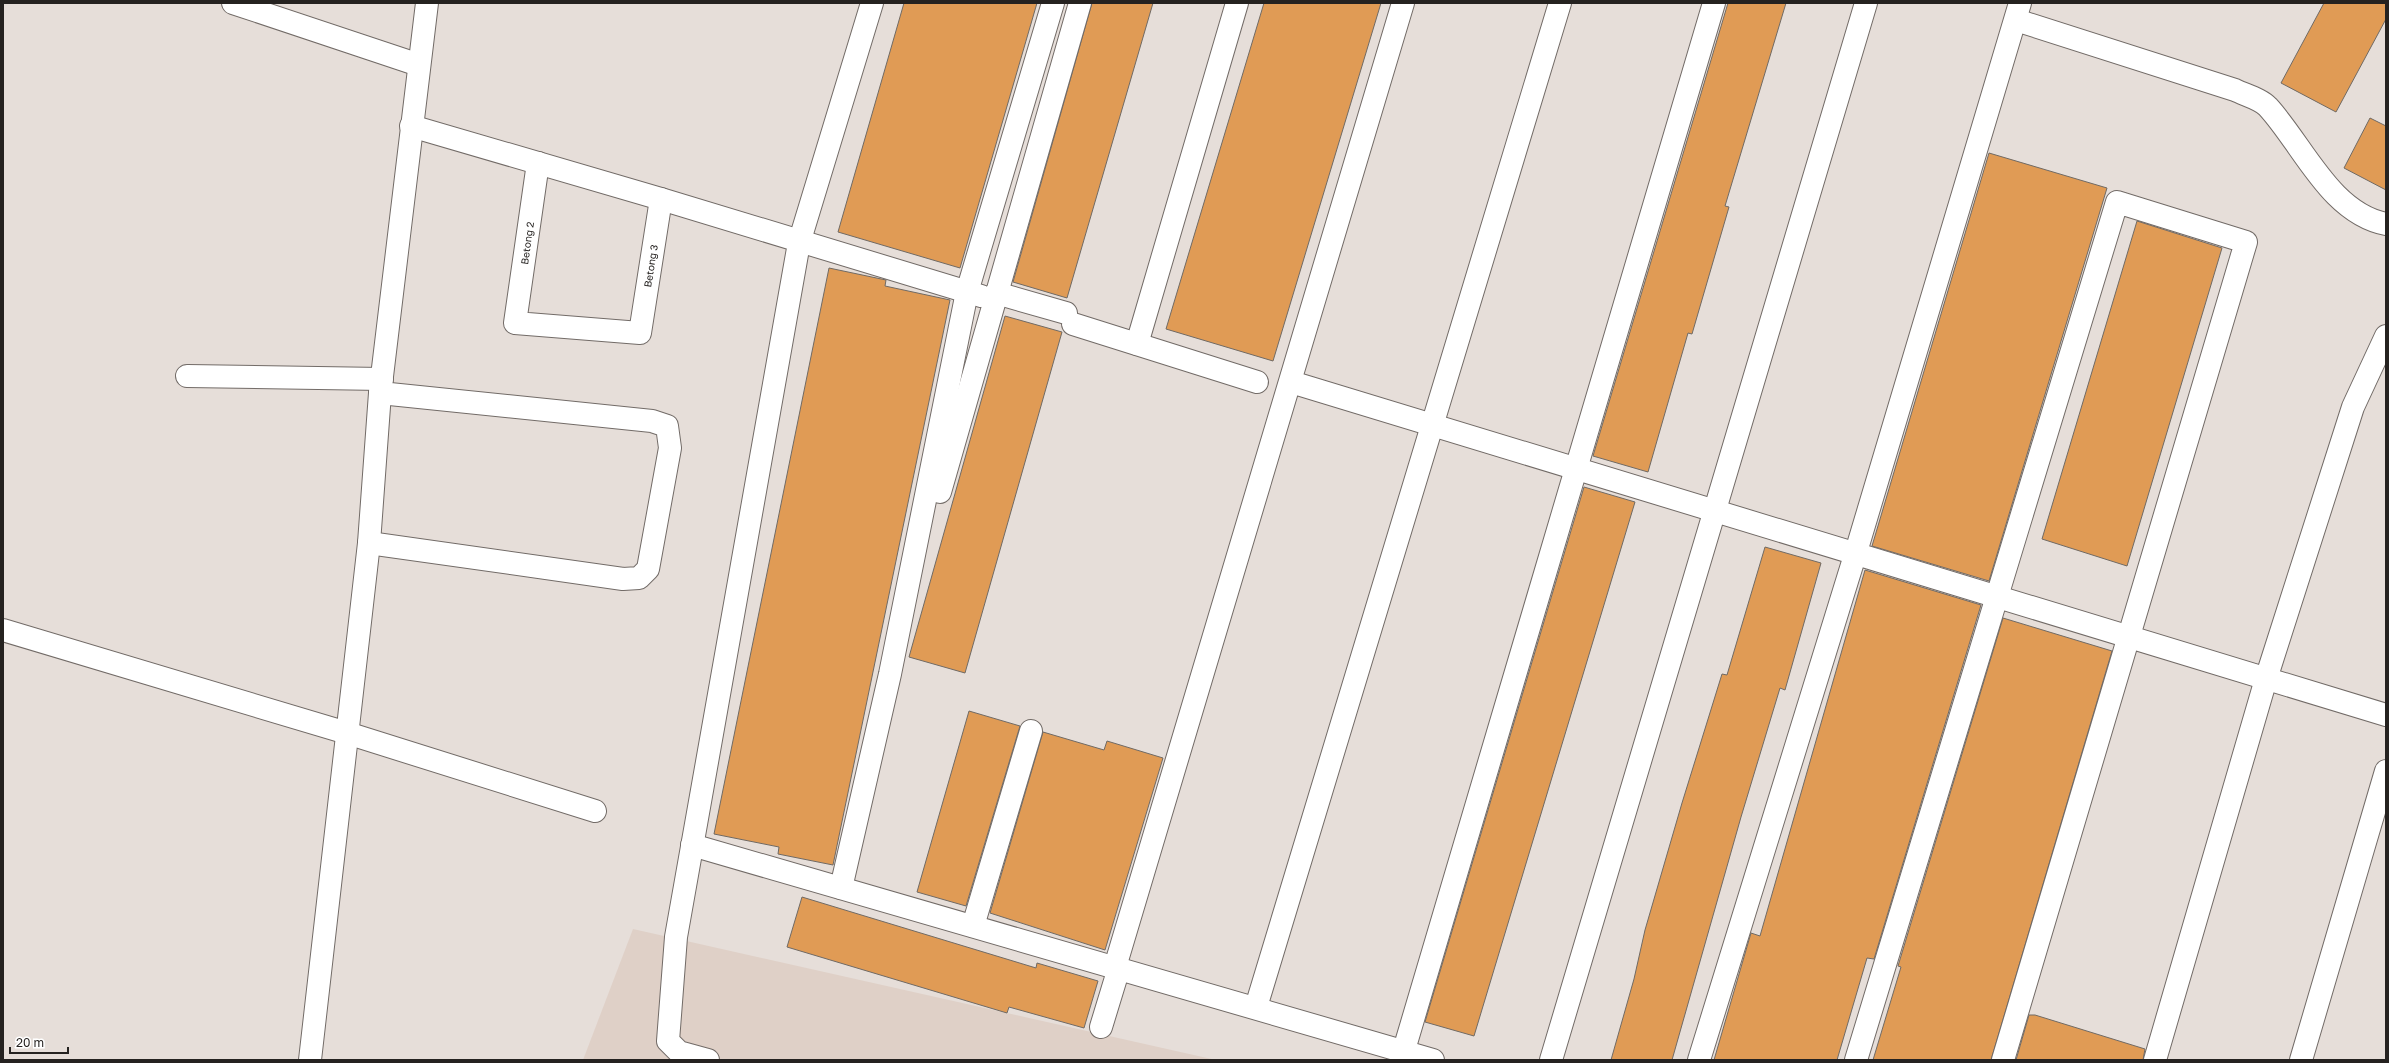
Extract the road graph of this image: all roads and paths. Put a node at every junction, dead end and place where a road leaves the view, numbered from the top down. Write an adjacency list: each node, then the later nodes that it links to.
1 (233, 3): 12 (street)
2 (427, 3): 12 (street)
3 (872, 3): 17 (street)
4 (1053, 3): 18 (street)
5 (1080, 3): 19 (street)
6 (1237, 3): 22 (street)
7 (1403, 3): 25 (street)
8 (1560, 3): 27 (street)
9 (1714, 3): 28 (street)
10 (1866, 3): 29 (street)
11 (2018, 11): 16 (street); 31 (street)
12 (419, 65): 13 (street)
13 (411, 126): 14 (street); 26 (street)
14 (538, 163): 15 (street); 20 (street, Betong 2)
15 (661, 199): 17 (street); 20 (street, Betong 3)
16 (2386, 224)
17 (801, 236): 18 (street); 42 (street)
18 (969, 285): 19 (street); 35 (street)
19 (996, 293): 22 (street); 35 (street)
20 (640, 333)
21 (2386, 336): 36 (street)
22 (1137, 344): 24 (street)
23 (187, 376): 26 (street)
24 (1257, 382)
25 (1291, 382): 27 (street); 45 (street)
26 (381, 386): 30 (street); 30 (street)
27 (1432, 425): 28 (street); 46 (street)
28 (1577, 468): 29 (street); 48 (street)
29 (1713, 510): 31 (street); 52 (street)
30 (369, 543): 39 (street)
31 (1856, 552): 32 (street); 53 (street)
32 (1997, 598): 34 (street); 34 (street); 54 (street)
33 (3, 630): 39 (street)
34 (2129, 637): 36 (street); 55 (street)
35 (890, 674): 43 (street)
36 (2266, 679): 37 (street); 56 (street)
37 (2386, 715)
38 (1031, 730): 44 (street)
39 (347, 733): 41 (street); 49 (street)
40 (2386, 771): 57 (street)
41 (595, 811)
42 (692, 845): 43 (street); 50 (street)
43 (841, 888): 44 (street)
44 (973, 926): 45 (street)
45 (1117, 967): 46 (street); 47 (street)
46 (1256, 1007): 48 (street)
47 (1101, 1027)
48 (1402, 1055): 51 (street)
49 (310, 1060)
50 (708, 1060)
51 (1433, 1060)
52 (1551, 1060)
53 (1699, 1060)
54 (1856, 1060)
55 (2003, 1060)
56 (2155, 1060)
57 (2301, 1060)

